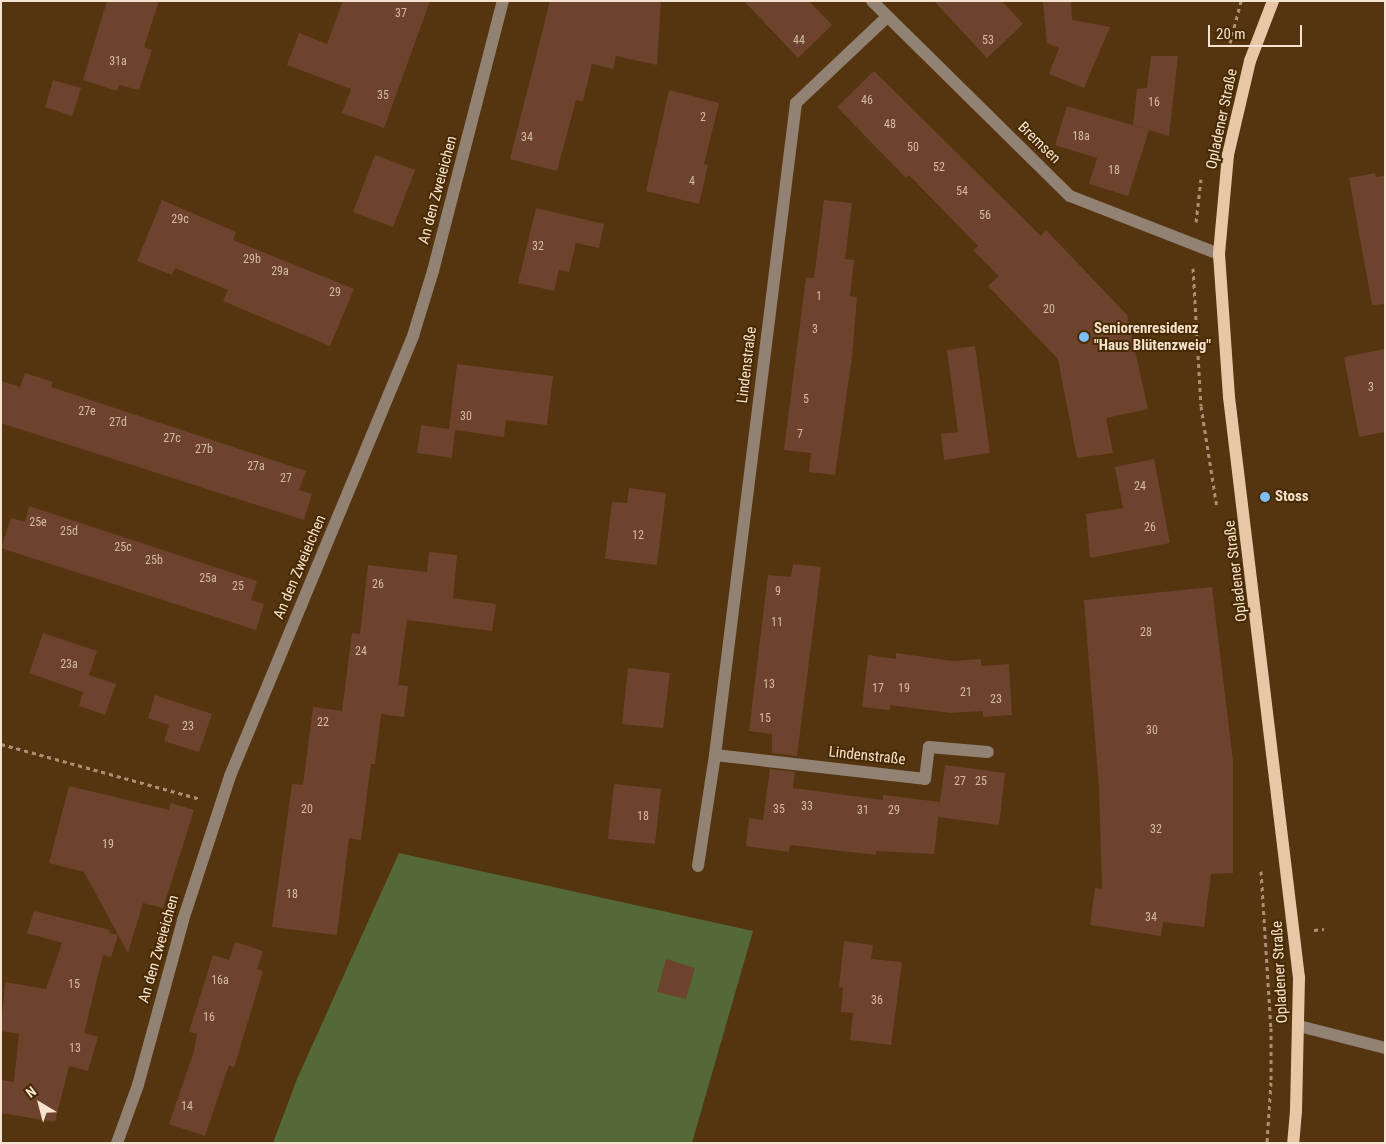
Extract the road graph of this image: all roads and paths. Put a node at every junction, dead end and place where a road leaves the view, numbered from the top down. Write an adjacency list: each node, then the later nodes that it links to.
1 (503, 1): 9 (street, An den Zweieichen)
2 (872, 1): 4 (street, Bremsen)
3 (1273, 1): 5 (main road, Opladener Straße)
4 (887, 17): 5 (street, Bremsen); 8 (street, Lindenstraße)
5 (1219, 254): 12 (main road, Opladener Straße)
6 (1, 744): 9 (path)
7 (988, 752): 8 (street, Lindenstraße)
8 (715, 755): 10 (street, Lindenstraße)
9 (220, 804): 14 (street, An den Zweieichen)
10 (698, 866)
11 (1268, 976): 15 (path)
12 (1299, 1026): 13 (street); 16 (main road, Opladener Straße)
13 (1385, 1048)
14 (116, 1143)
15 (1266, 1143)
16 (1292, 1143)

